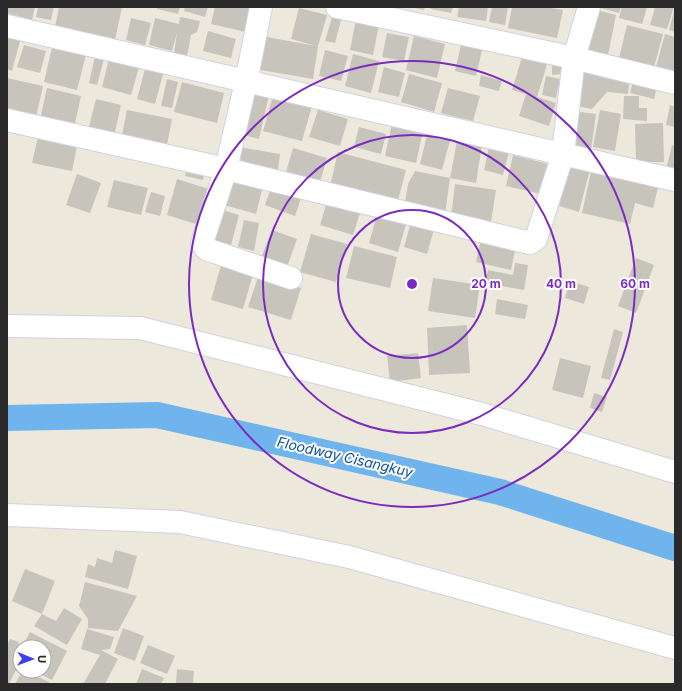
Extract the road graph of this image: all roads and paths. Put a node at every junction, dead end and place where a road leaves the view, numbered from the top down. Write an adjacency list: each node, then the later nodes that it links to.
1 (261, 7): 6 (street)
2 (337, 7): 5 (street)
3 (589, 7): 5 (street)
4 (7, 26): 6 (street)
5 (574, 58): 7 (street); 9 (street)
6 (246, 82): 9 (street); 10 (street)
7 (675, 83)
8 (7, 120): 10 (street)
9 (563, 154): 10 (street); 11 (street)
10 (226, 169): 12 (street)
11 (675, 180)
12 (291, 278)
13 (7, 326): 14 (street)
14 (675, 472)
15 (7, 515): 16 (street)
16 (675, 648)

